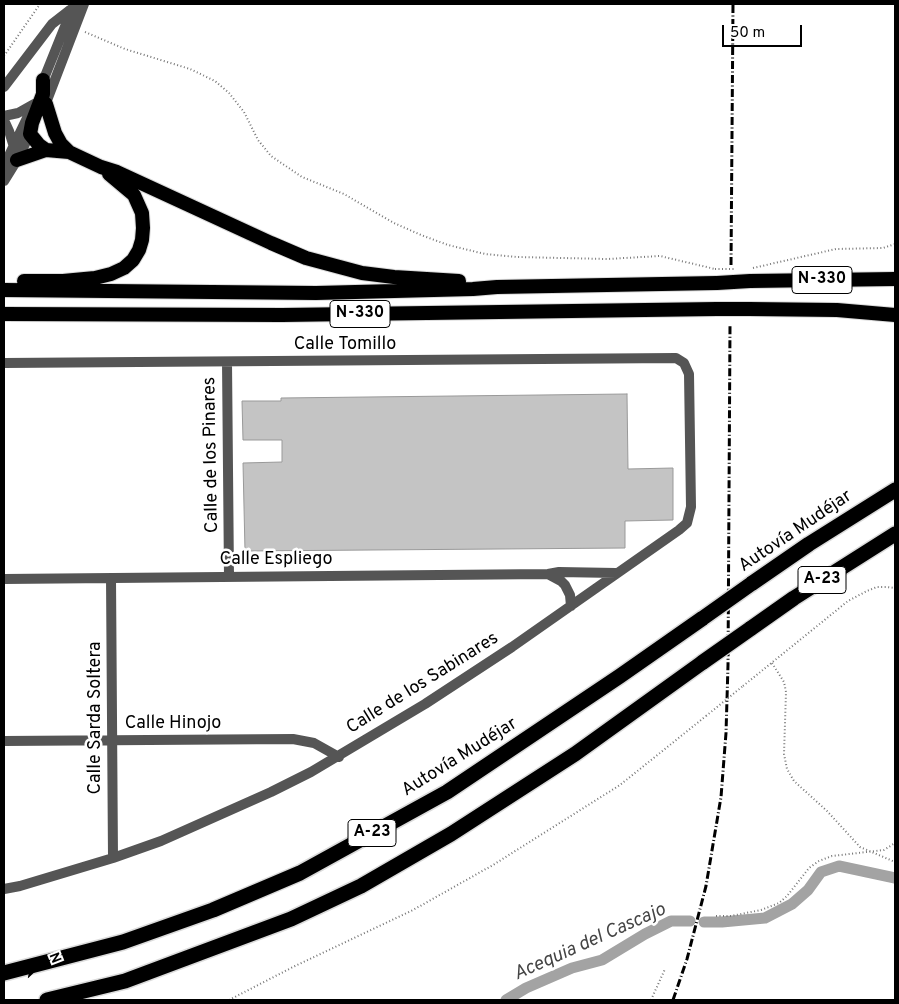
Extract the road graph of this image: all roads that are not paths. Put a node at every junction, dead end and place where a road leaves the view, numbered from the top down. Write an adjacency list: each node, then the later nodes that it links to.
1 (84, 4): 5 (street)
2 (72, 7): 3 (street); 4 (street)
3 (43, 80): 5 (street); 7 (highway)
4 (4, 87)
5 (40, 104): 6 (street); 7 (street); 8 (highway)
6 (4, 118): 7 (street); 10 (street)
7 (27, 131): 8 (highway); 9 (highway); 10 (street)
8 (65, 148): 9 (highway); 12 (highway)
9 (46, 150): 10 (highway)
10 (16, 154): 11 (street); 13 (street)
11 (4, 166)
12 (101, 167): 15 (highway); 16 (highway)
13 (4, 181)
14 (895, 279): 16 (highway, N-330, bridge)
15 (4, 283)
16 (496, 287): 17 (highway, N-330)
17 (4, 290)
18 (4, 314): 19 (highway, N-330, bridge)
19 (895, 314)
20 (227, 362): 21 (street, Calle Tomillo); 22 (street, Calle Tomillo); 27 (street, Calle de los Pinares)
21 (684, 362): 25 (street, Calle de los Sabinares)
22 (4, 363)
23 (895, 490): 36 (highway, Autovía Mudéjar / A-23, bridge)
24 (895, 534): 37 (highway, A-23, bridge)
25 (616, 573): 26 (street, Calle Espliego); 30 (street, Calle de los Sabinares)
26 (548, 574): 27 (street, Calle Espliego); 30 (street)
27 (229, 577): 28 (street, Calle Espliego)
28 (111, 578): 29 (street, Calle Espliego); 31 (street, Calle Sarda Soltera)
29 (4, 579)
30 (571, 606): 33 (street, Calle de los Sabinares)
31 (112, 740): 32 (street, Calle Hinojo); 33 (street, Calle Hinojo); 34 (street, Calle Sarda Soltera)
32 (4, 741)
33 (339, 757): 34 (street, Calle de los Sabinares)
34 (113, 858): 35 (street, Calle de los Sabinares)
35 (4, 889)
36 (4, 973)
37 (47, 1000)

